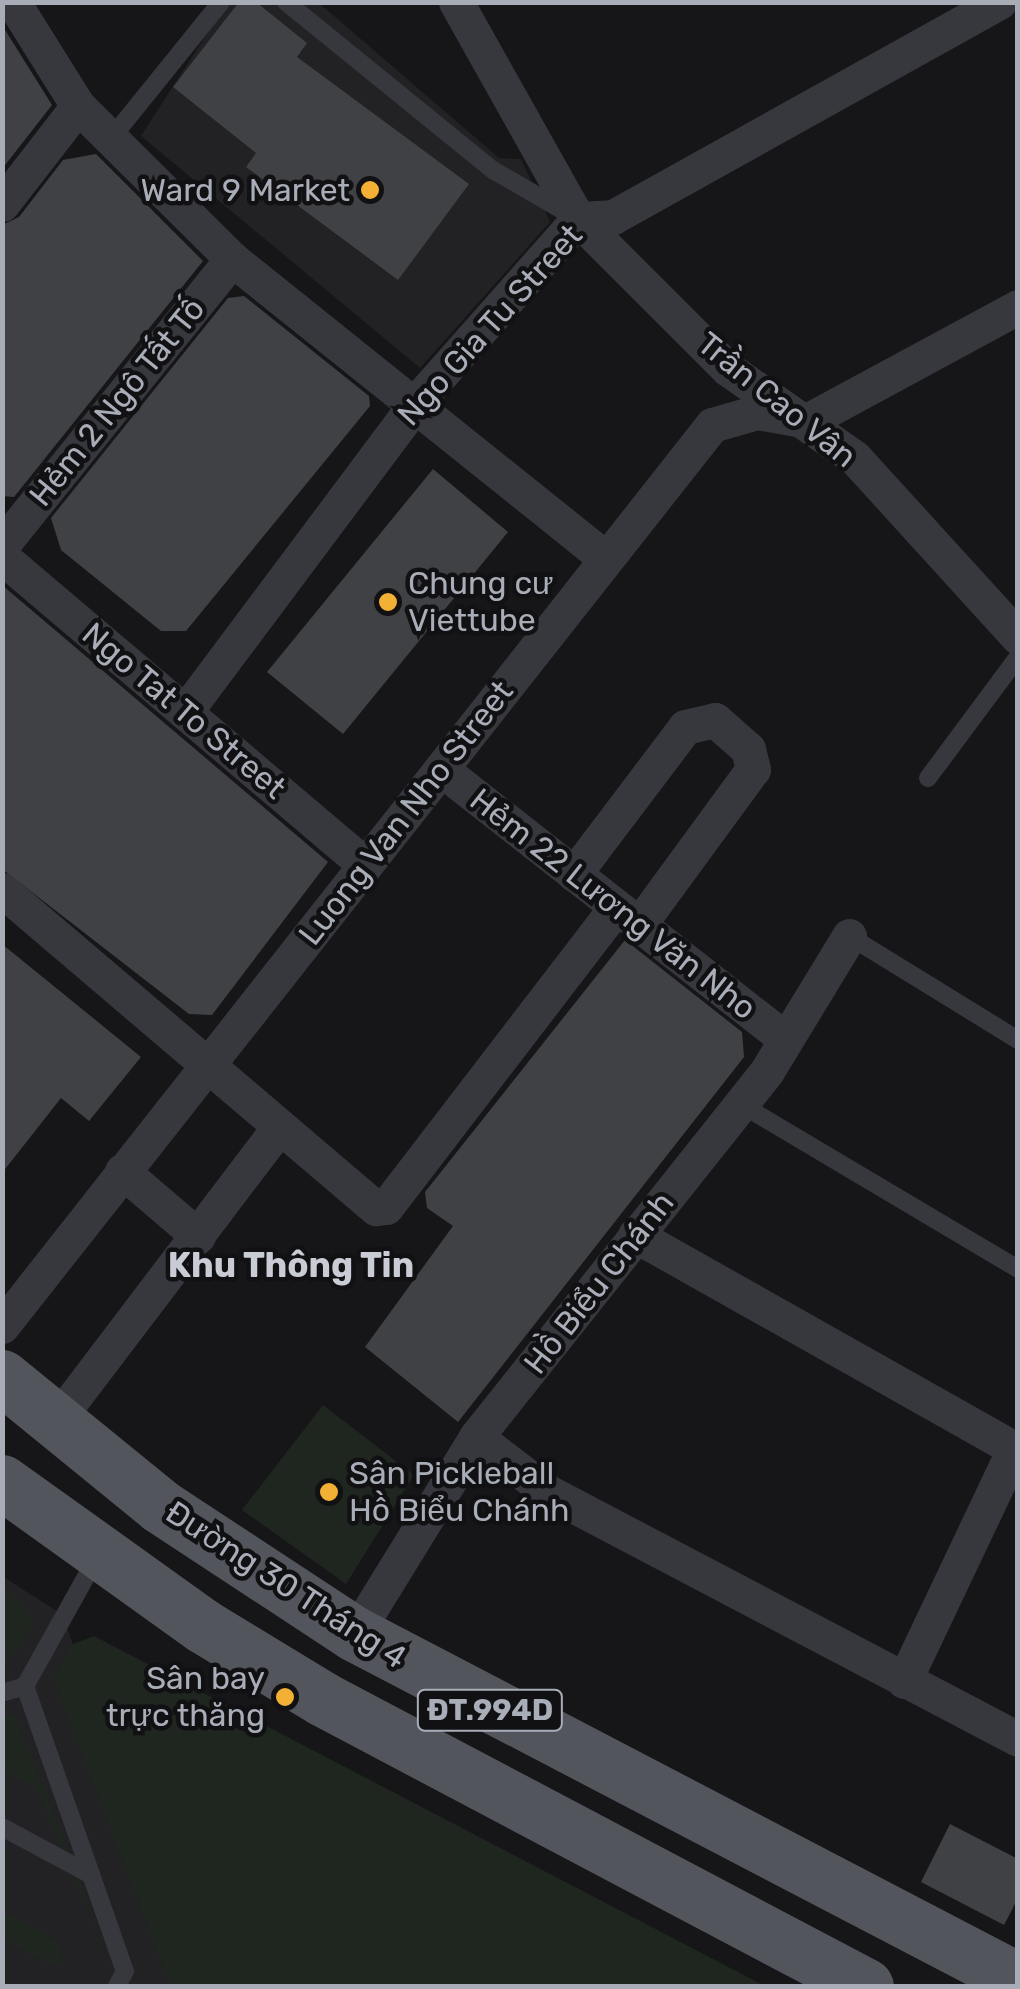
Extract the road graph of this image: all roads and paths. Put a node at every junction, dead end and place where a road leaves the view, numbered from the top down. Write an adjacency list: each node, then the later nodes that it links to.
1 (13, 2): 6 (street)
2 (221, 2): 7 (lane)
3 (286, 2): 9 (lane)
4 (456, 2): 9 (street, Trần Cao Vân)
5 (999, 2): 9 (street, Ngo Gia Tu Street)
6 (78, 106): 7 (street); 8 (street)
7 (113, 136): 10 (street)
8 (2, 204)
9 (578, 219): 12 (street, Ngo Gia Tu Street); 13 (street, Trần Cao Vân)
10 (232, 260): 12 (street); 14 (street, Hẻm 2 Ngô Tất Tố)
11 (1018, 307): 13 (street)
12 (418, 400): 16 (street); 19 (street, Ngo Gia Tu Street)
13 (807, 421): 16 (street, Luong Van Nho Street); 17 (street, Trần Cao Vân)
14 (2, 544)
15 (2, 557): 19 (street, Ngo Tat To Street)
16 (606, 558): 20 (street, Luong Van Nho Street)
17 (1018, 637)
18 (1018, 657): 21 (lane)
19 (185, 712): 22 (street, Ngo Tat To Street)
20 (441, 770): 22 (street, Luong Van Nho Street); 23 (street, Hẻm 22 Lương Văn Nho)
21 (928, 778)
22 (365, 865): 29 (street, Luong Van Nho Street)
23 (574, 874): 25 (street, Hẻm 22 Lương Văn Nho); 25 (street)
24 (2, 890): 29 (street)
25 (628, 916): 27 (street, Hẻm 22 Lương Văn Nho); 31 (street)
26 (849, 936): 27 (street, Hồ Biểu Chánh); 28 (lane)
27 (784, 1039): 30 (street, Hồ Biểu Chánh)
28 (1018, 1040)
29 (207, 1066): 31 (street); 32 (street, Luong Van Nho Street)
30 (742, 1104): 33 (street, Hồ Biểu Chánh); 35 (lane)
31 (278, 1129): 34 (street)
32 (122, 1172): 34 (street); 36 (street, Luong Van Nho Street)
33 (635, 1235): 39 (street, Hồ Biểu Chánh); 40 (street)
34 (198, 1236): 38 (street)
35 (1018, 1268)
36 (2, 1326)
37 (2, 1377): 38 (main road, Đường 30 Tháng 4 / ĐT.994D)
38 (56, 1421): 42 (main road, Đường 30 Tháng 4 / ĐT.994D)
39 (476, 1438): 44 (street, Hồ Biểu Chánh); 45 (street)
40 (1016, 1450): 45 (street)
41 (2, 1482): 43 (main road, ĐT.994D)
42 (140, 1489): 43 (main road); 44 (main road, Đường 30 Tháng 4 / ĐT.994D)
43 (98, 1554): 46 (lane); 53 (main road, ĐT.994D)
44 (355, 1634): 51 (main road, Đường 30 Tháng 4 / ĐT.994D)
45 (904, 1681): 48 (street)
46 (25, 1686): 47 (lane); 50 (lane)
47 (2, 1693)
48 (1018, 1739)
49 (2, 1827): 50 (lane)
50 (91, 1875): 52 (lane)
51 (1018, 1980)
52 (117, 1986)
53 (866, 1986)

